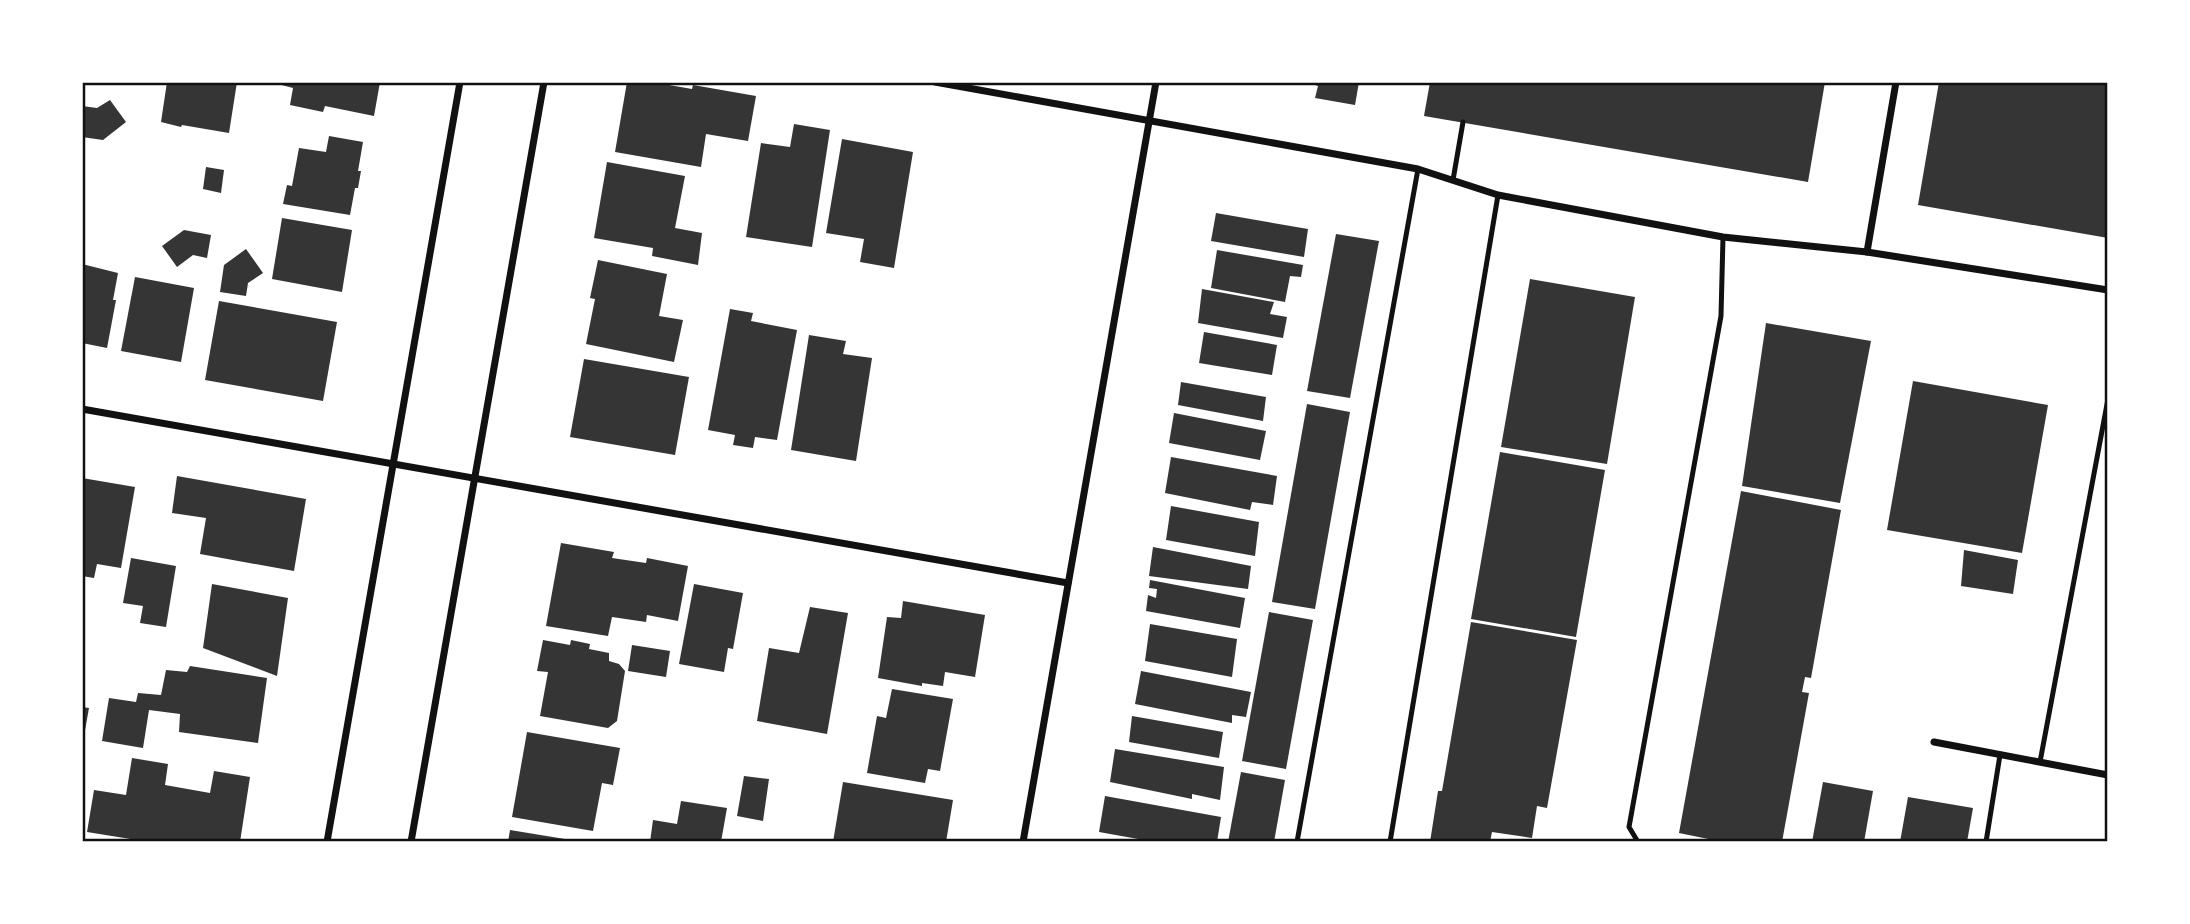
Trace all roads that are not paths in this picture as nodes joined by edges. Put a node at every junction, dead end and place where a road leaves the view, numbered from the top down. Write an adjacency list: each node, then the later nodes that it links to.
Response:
1 (460, 82): 16 (street)
2 (544, 82): 17 (street)
3 (935, 82): 6 (street)
4 (1156, 82): 6 (street)
5 (1896, 82): 12 (street)
6 (1149, 121): 8 (street); 18 (street)
7 (1463, 122): 9 (lane)
8 (1418, 169): 9 (street); 26 (lane)
9 (1453, 180): 10 (street)
10 (1498, 195): 11 (street); 27 (lane)
11 (1723, 237): 12 (street); 28 (lane)
12 (1867, 252): 13 (street)
13 (2108, 290)
14 (2108, 399): 21 (lane)
15 (82, 409): 16 (street)
16 (393, 463): 17 (street); 23 (street)
17 (475, 477): 18 (street); 24 (street)
18 (1068, 583): 25 (street)
19 (1934, 742): 20 (street)
20 (2000, 755): 21 (street); 29 (lane)
21 (2040, 762): 22 (street)
22 (2108, 775)
23 (327, 842)
24 (411, 842)
25 (1023, 842)
26 (1297, 842)
27 (1390, 842)
28 (1638, 842)
29 (1986, 842)

